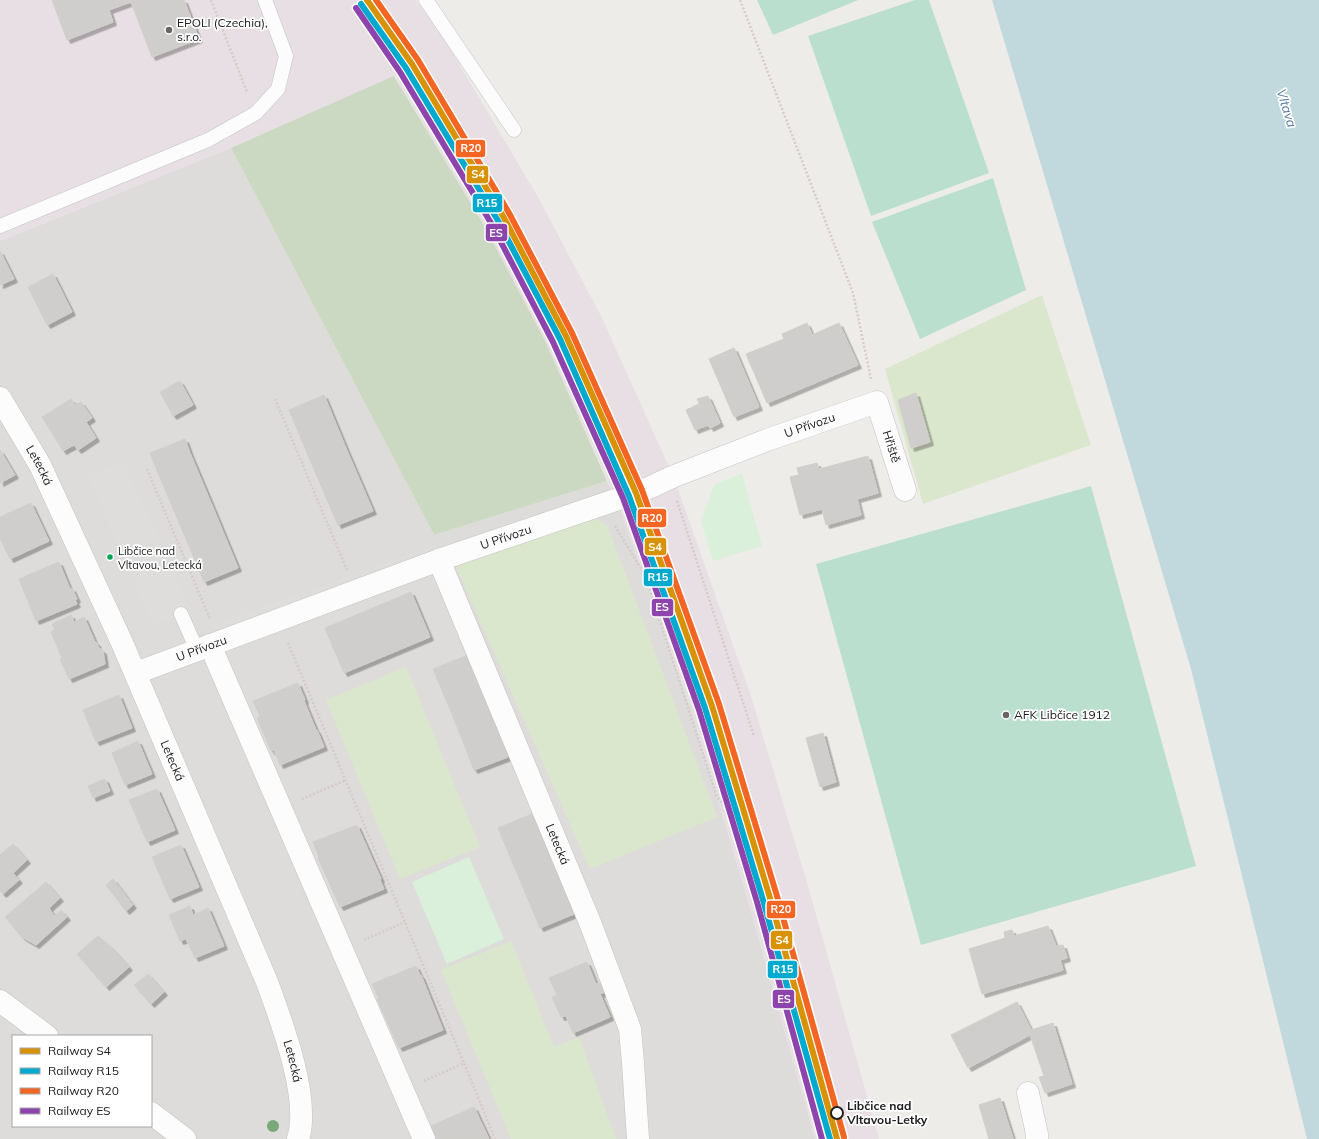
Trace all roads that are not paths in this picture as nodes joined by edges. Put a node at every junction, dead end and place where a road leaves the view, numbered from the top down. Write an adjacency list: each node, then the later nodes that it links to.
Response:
1 (265, 0): 4 (lane)
2 (426, 0): 3 (lane)
3 (514, 130)
4 (0, 226)
5 (0, 398): 11 (street, Letecká)
6 (877, 402): 7 (street, Hřiště); 8 (street, U Přívozu)
7 (905, 490)
8 (439, 560): 10 (street, U Přívozu); 19 (street, Letecká)
9 (181, 614): 10 (lane)
10 (209, 646): 11 (street, U Přívozu); 18 (street)
11 (136, 673): 17 (street, Letecká)
12 (0, 1001): 13 (street)
13 (46, 1035)
14 (1028, 1093): 20 (street)
15 (152, 1114): 16 (street)
16 (185, 1139)
17 (298, 1139)
18 (424, 1139)
19 (638, 1139)
20 (1037, 1139)

